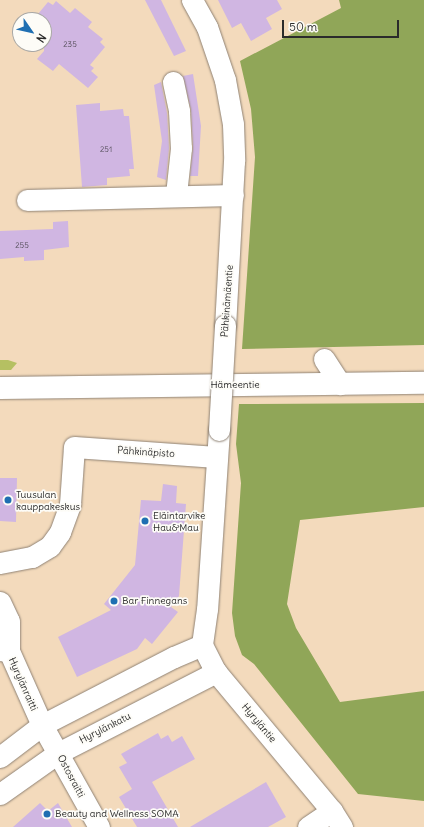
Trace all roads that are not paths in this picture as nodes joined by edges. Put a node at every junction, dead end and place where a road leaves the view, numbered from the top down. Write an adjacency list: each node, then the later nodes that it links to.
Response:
1 (192, 0): 4 (street, Pähkinämäentie)
2 (173, 82): 3 (street)
3 (176, 195): 4 (street); 5 (street)
4 (233, 195): 12 (street, Pähkinämäentie, bridge)
5 (27, 200)
6 (324, 359): 9 (street)
7 (0, 381): 10 (main road, Hämeentie)
8 (424, 383): 9 (main road, Hämeentie)
9 (340, 384): 10 (main road, Hämeentie)
10 (47, 386): 11 (main road, Hämeentie)
11 (0, 388)
12 (217, 457): 13 (street, Pähkinäpisto); 15 (street, Pähkinämäentie)
13 (0, 562)
14 (0, 602): 16 (street)
15 (202, 645): 17 (street, Hyryläntie); 18 (street)
16 (4, 650): 18 (street, Hyrylänraitti)
17 (216, 672): 19 (street, Hyrylänkatu); 22 (street, Hyryläntie)
18 (42, 725): 19 (street, Ostosraitti); 20 (street)
19 (58, 752): 21 (street, Hyrylänkatu); 23 (street, Ostosraitti)
20 (0, 757)
21 (0, 794)
22 (337, 819): 24 (street)
23 (99, 827)
24 (308, 827)

